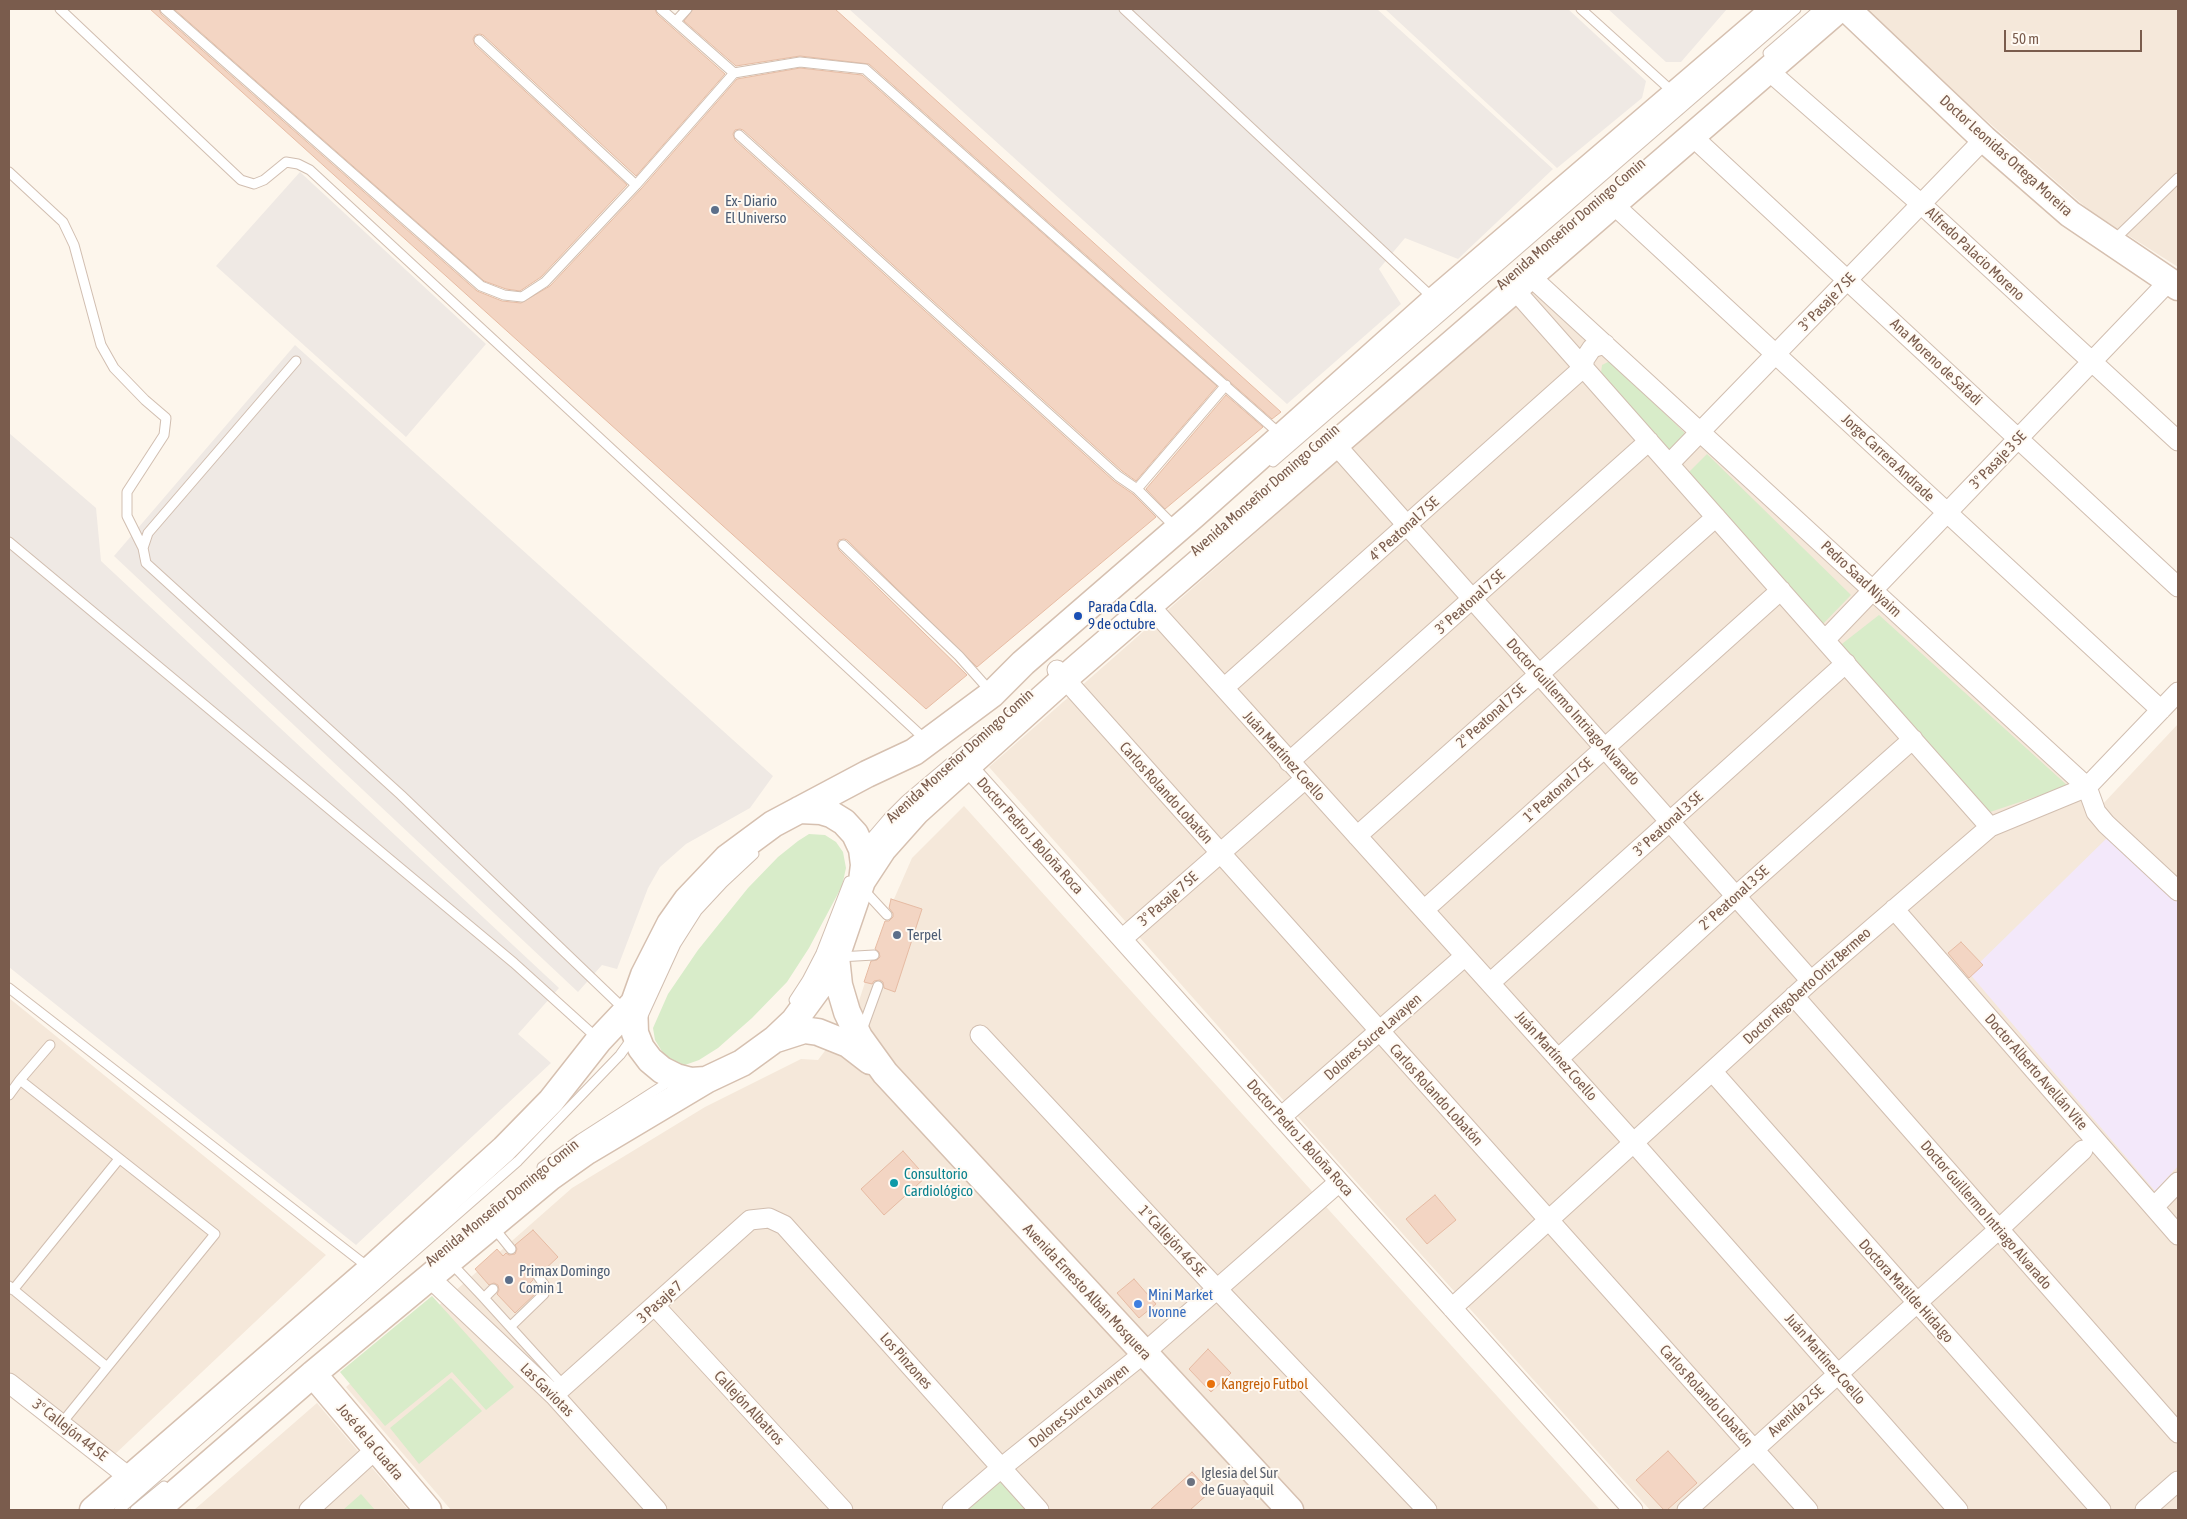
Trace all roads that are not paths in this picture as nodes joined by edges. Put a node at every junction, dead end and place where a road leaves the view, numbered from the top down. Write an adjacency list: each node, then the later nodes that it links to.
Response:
1 (60, 9): 67 (lane)
2 (165, 9): 22 (lane)
3 (662, 9): 12 (lane)
4 (687, 9): 12 (lane)
5 (1124, 9): 29 (lane)
6 (1581, 9): 16 (lane)
7 (1774, 9): 16 (main road, Avenida Monseñor Domingo Comin)
8 (1796, 9): 43 (lane, Avenida Monseñor Domingo Comin)
9 (1819, 9): 14 (lane, Avenida Monseñor Domingo Comin)
10 (1839, 9): 14 (main road, Avenida Monseñor Domingo Comin)
11 (1847, 9): 19 (main road, Doctor Leonidas Ortega Moreira)
12 (676, 21): 15 (lane)
13 (479, 40): 22 (lane)
14 (1764, 66): 18 (main road, Avenida Monseñor Domingo Comin); 23 (street, Alfredo Palacio Moreno)
15 (734, 73): 22 (lane); 35 (lane)
16 (1676, 95): 29 (main road, Avenida Monseñor Domingo Comin)
17 (739, 134): 44 (lane)
18 (1693, 137): 24 (main road, Avenida Monseñor Domingo Comin); 26 (street, Ana Moreno de Safadi)
19 (1984, 139): 23 (street, 3° Pasaje 7 SE); 25 (main road, Doctor Leonidas Ortega Moreira)
20 (9, 172): 51 (lane)
21 (2178, 178): 25 (lane)
22 (636, 185)
23 (1921, 204): 26 (street, 3° Pasaje 7 SE); 33 (street, Alfredo Palacio Moreno)
24 (1614, 205): 27 (main road, Avenida Monseñor Domingo Comin); 31 (street, Jorge Carrera Andrade)
25 (2113, 241): 28 (main road, Doctor Leonidas Ortega Moreira)
26 (1847, 280): 31 (street, 3° Pasaje 7 SE); 38 (street, Ana Moreno de Safadi)
27 (1522, 283): 30 (street, Pedro Saad Niyaim); 34 (street); 41 (main road, Avenida Monseñor Domingo Comin)
28 (2174, 284): 33 (street, 3° Pasaje 3 SE)
29 (1435, 300): 37 (main road, Avenida Monseñor Domingo Comin)
30 (1605, 344): 34 (street, 4° Peatonal 7 SE); 36 (street, Pedro Saad Niyaim)
31 (1776, 354): 36 (street, 3° Pasaje 7 SE); 45 (street, Jorge Carrera Andrade)
32 (296, 361): 51 (lane)
33 (2092, 362): 38 (street, 3° Pasaje 3 SE); 40 (street, Alfredo Palacio Moreno)
34 (1584, 368): 39 (street); 47 (street, 4° Peatonal 7 SE)
35 (1226, 385): 37 (lane); 44 (lane)
36 (1700, 432): 42 (street, 3° Pasaje 7 SE); 54 (street, Pedro Saad Niyaim)
37 (1282, 436): 48 (main road, Avenida Monseñor Domingo Comin)
38 (2018, 439): 45 (street, 3° Pasaje 3 SE); 52 (street, Ana Moreno de Safadi)
39 (1649, 441): 42 (street); 55 (street, 3° Peatonal 7 SE)
40 (2178, 441)
41 (1335, 444): 47 (street, Doctor Guillermo Intriago Alvarado); 56 (main road, Avenida Monseñor Domingo Comin)
42 (1669, 464): 46 (street)
43 (1269, 465)
44 (1137, 490): 48 (lane)
45 (1947, 513): 54 (street, 3° Pasaje 3 SE); 64 (street, Jorge Carrera Andrade)
46 (1716, 517): 53 (street); 60 (street, 2° Peatonal 7 SE)
47 (1408, 526): 55 (street, Doctor Guillermo Intriago Alvarado); 61 (street, 4° Peatonal 7 SE)
48 (1177, 529): 63 (main road, Avenida Monseñor Domingo Comin)
49 (9, 542): 100 (lane)
50 (843, 545): 63 (lane)
51 (143, 548): 95 (lane)
52 (2178, 587)
53 (1781, 590): 57 (street); 68 (street, 1° Peatonal 7 SE)
54 (1873, 590): 57 (street, 3° Pasaje 3 SE); 72 (street, Pedro Saad Niyaim)
55 (1472, 599): 60 (street, Doctor Guillermo Intriago Alvarado); 69 (street, 3° Peatonal 7 SE)
56 (1150, 606): 59 (main road, Avenida Monseñor Domingo Comin); 61 (street, Juán Martínez Coello)
57 (1826, 640): 58 (street)
58 (1846, 664): 66 (street); 74 (street, 3° Peatonal 3 SE)
59 (1059, 673): 70 (main road, Avenida Monseñor Domingo Comin); 78 (street, Carlos Rolando Lobatón)
60 (1538, 673): 68 (street, Doctor Guillermo Intriago Alvarado); 76 (street, 2° Peatonal 7 SE)
61 (1224, 688): 69 (street, Juán Martínez Coello)
62 (2178, 692): 64 (street, Doctor Rigoberto Ortiz Bermeo)
63 (996, 698): 67 (main road, Avenida Monseñor Domingo Comin)
64 (2161, 710): 72 (street, Doctor Rigoberto Ortiz Bermeo)
65 (985, 733): 79 (lane, Avenida Monseñor Domingo Comin)
66 (1913, 739): 75 (street); 81 (street, 2° Peatonal 3 SE)
67 (929, 743): 73 (main road, Avenida Monseñor Domingo Comin)
68 (1604, 748): 74 (street, Doctor Guillermo Intriago Alvarado); 83 (street, 1° Peatonal 7 SE)
69 (1289, 762): 71 (street, Juán Martínez Coello)
70 (967, 766): 79 (main road, Avenida Monseñor Domingo Comin); 85 (street, Doctor Pedro J. Boloña Roca)
71 (1305, 779): 76 (street, Juán Martínez Coello); 78 (street, 3° Pasaje 7 SE)
72 (2087, 787): 75 (street, Doctor Rigoberto Ortiz Bermeo); 80 (street, Pedro Saad Niyaim)
73 (815, 811): 79 (main road); 95 (main road, Avenida Monseñor Domingo Comin)
74 (1670, 822): 81 (street, Doctor Guillermo Intriago Alvarado); 90 (street, 3° Peatonal 3 SE)
75 (1990, 827): 82 (street, Doctor Rigoberto Ortiz Bermeo)
76 (1356, 836): 83 (street, Juán Martínez Coello)
77 (764, 846): 95 (lane, Avenida Monseñor Domingo Comin)
78 (1220, 854): 85 (street, 3° Pasaje 7 SE); 96 (street, Carlos Rolando Lobatón)
79 (858, 871): 84 (lane); 88 (main road, Avenida Monseñor Domingo Comin); 94 (lane, Avenida Monseñor Domingo Comin)
80 (2176, 885)
81 (1736, 896): 89 (street, Doctor Guillermo Intriago Alvarado); 102 (street, 2° Peatonal 3 SE)
82 (1894, 909): 89 (street, Doctor Rigoberto Ortiz Bermeo); 115 (street, Doctor Alberto Avellán Vite)
83 (1424, 910): 87 (street, Juán Martínez Coello)
84 (887, 915)
85 (1122, 939): 108 (street, Doctor Pedro J. Boloña Roca)
86 (874, 955): 88 (lane)
87 (1465, 956): 90 (street, Juán Martínez Coello); 96 (street, Dolores Sucre Lavayen)
88 (836, 957): 98 (main road, Avenida Ernesto Albán Mosquera); 99 (main road, Avenida Monseñor Domingo Comin)
89 (1811, 981): 93 (street, Doctor Rigoberto Ortiz Bermeo)
90 (1490, 983): 102 (street, Juán Martínez Coello)
91 (878, 986): 98 (lane)
92 (9, 988): 123 (lane)
93 (1794, 996): 103 (street, Doctor Rigoberto Ortiz Bermeo); 119 (street, Doctor Guillermo Intriago Alvarado)
94 (789, 1007)
95 (632, 1015): 100 (main road, Avenida Monseñor Domingo Comin); 105 (main road); 149 (lane, Avenida Monseñor Domingo Comin)
96 (1379, 1032): 108 (street, Dolores Sucre Lavayen); 117 (street, Carlos Rolando Lobatón)
97 (980, 1035): 128 (street, 1º Callejón 46 SE)
98 (859, 1037): 104 (main road, Avenida Ernesto Albán Mosquera)
99 (776, 1039): 104 (main road, Avenida Ernesto Albán Mosquera); 105 (main road, Avenida Monseñor Domingo Comin)
100 (599, 1040): 123 (main road, Avenida Monseñor Domingo Comin)
101 (50, 1045): 106 (lane)
102 (1558, 1059): 109 (street, Juán Martínez Coello)
103 (1712, 1072): 109 (street, Doctor Rigoberto Ortiz Bermeo); 130 (street, Doctora Matilde Hidalgo)
104 (885, 1074): 134 (main road, Avenida Ernesto Albán Mosquera)
105 (691, 1077): 112 (lane, Avenida Monseñor Domingo Comin); 118 (main road, Avenida Monseñor Domingo Comin)
106 (20, 1080): 107 (lane); 111 (lane)
107 (9, 1095)
108 (1281, 1117): 113 (street, Doctor Pedro J. Boloña Roca)
109 (1633, 1142): 117 (street, Doctor Rigoberto Ortiz Bermeo); 137 (street, Juán Martínez Coello)
110 (2082, 1150): 119 (street, Avenida 2 SE)
111 (120, 1159): 126 (lane); 135 (lane)
112 (533, 1175)
113 (1339, 1182): 128 (street, Dolores Sucre Lavayen); 132 (street, Doctor Pedro J. Boloña Roca)
114 (2178, 1182): 115 (street)
115 (2154, 1207): 120 (street, Doctor Alberto Avellán Vite)
116 (769, 1218): 131 (street, 3 Pasaje 7); 144 (street, Los Pinzones)
117 (1548, 1220): 132 (street, Doctor Rigoberto Ortiz Bermeo); 143 (street, Carlos Rolando Lobatón)
118 (492, 1225): 121 (lane); 122 (main road, Avenida Monseñor Domingo Comin)
119 (1999, 1229): 130 (street, Avenida 2 SE); 141 (street, Doctor Guillermo Intriago Alvarado)
120 (2178, 1235)
121 (511, 1249)
122 (449, 1261): 125 (main road, Avenida Monseñor Domingo Comin); 129 (lane)
123 (370, 1270): 145 (main road, Avenida Monseñor Domingo Comin)
124 (538, 1276): 133 (lane)
125 (429, 1278): 136 (main road, Avenida Monseñor Domingo Comin); 139 (street, Las Gaviotas)
126 (11, 1288): 135 (lane)
127 (492, 1289): 129 (lane)
128 (1217, 1290): 134 (street, Dolores Sucre Lavayen); 159 (street, 1º Callejón 46 SE)
129 (484, 1298): 133 (lane)
130 (1917, 1303): 137 (street, Avenida 2 SE); 164 (street, Doctora Matilde Hidalgo)
131 (655, 1306): 139 (street, 3 Pasaje 7); 155 (street, Callejón Albatros)
132 (1452, 1308): 160 (street, Doctor Pedro J. Boloña Roca)
133 (511, 1326): 139 (lane)
134 (1144, 1354): 144 (street, Dolores Sucre Lavayen); 158 (main road, Avenida Ernesto Albán Mosquera)
135 (108, 1367): 140 (lane)
136 (313, 1374): 142 (main road, José de la Cuadra); 151 (main road, Avenida Monseñor Domingo Comin)
137 (1838, 1374): 143 (street, Avenida 2 SE); 163 (street, Juán Martínez Coello)
138 (9, 1383): 140 (street, 3º Callejón 44 SE)
139 (559, 1390): 154 (street, Las Gaviotas)
140 (62, 1424): 145 (street, 3º Callejón 44 SE)
141 (2178, 1433)
142 (376, 1449): 152 (street); 153 (main road, José de la Cuadra)
143 (1754, 1450): 161 (street, Avenida 2 SE); 162 (street, Carlos Rolando Lobatón)
144 (1001, 1468): 156 (street, Dolores Sucre Lavayen); 157 (street, Los Pinzones)
145 (130, 1478): 148 (main road, Avenida Monseñor Domingo Comin)
146 (173, 1479): 150 (lane)
147 (2178, 1480): 165 (street)
148 (93, 1510)
149 (119, 1510)
150 (135, 1510)
151 (156, 1510)
152 (309, 1510)
153 (428, 1510)
154 (657, 1510)
155 (843, 1510)
156 (952, 1510)
157 (1039, 1510)
158 (1290, 1510)
159 (1427, 1510)
160 (1633, 1510)
161 (1687, 1510)
162 (1808, 1510)
163 (1958, 1510)
164 (2101, 1510)
165 (2145, 1510)

